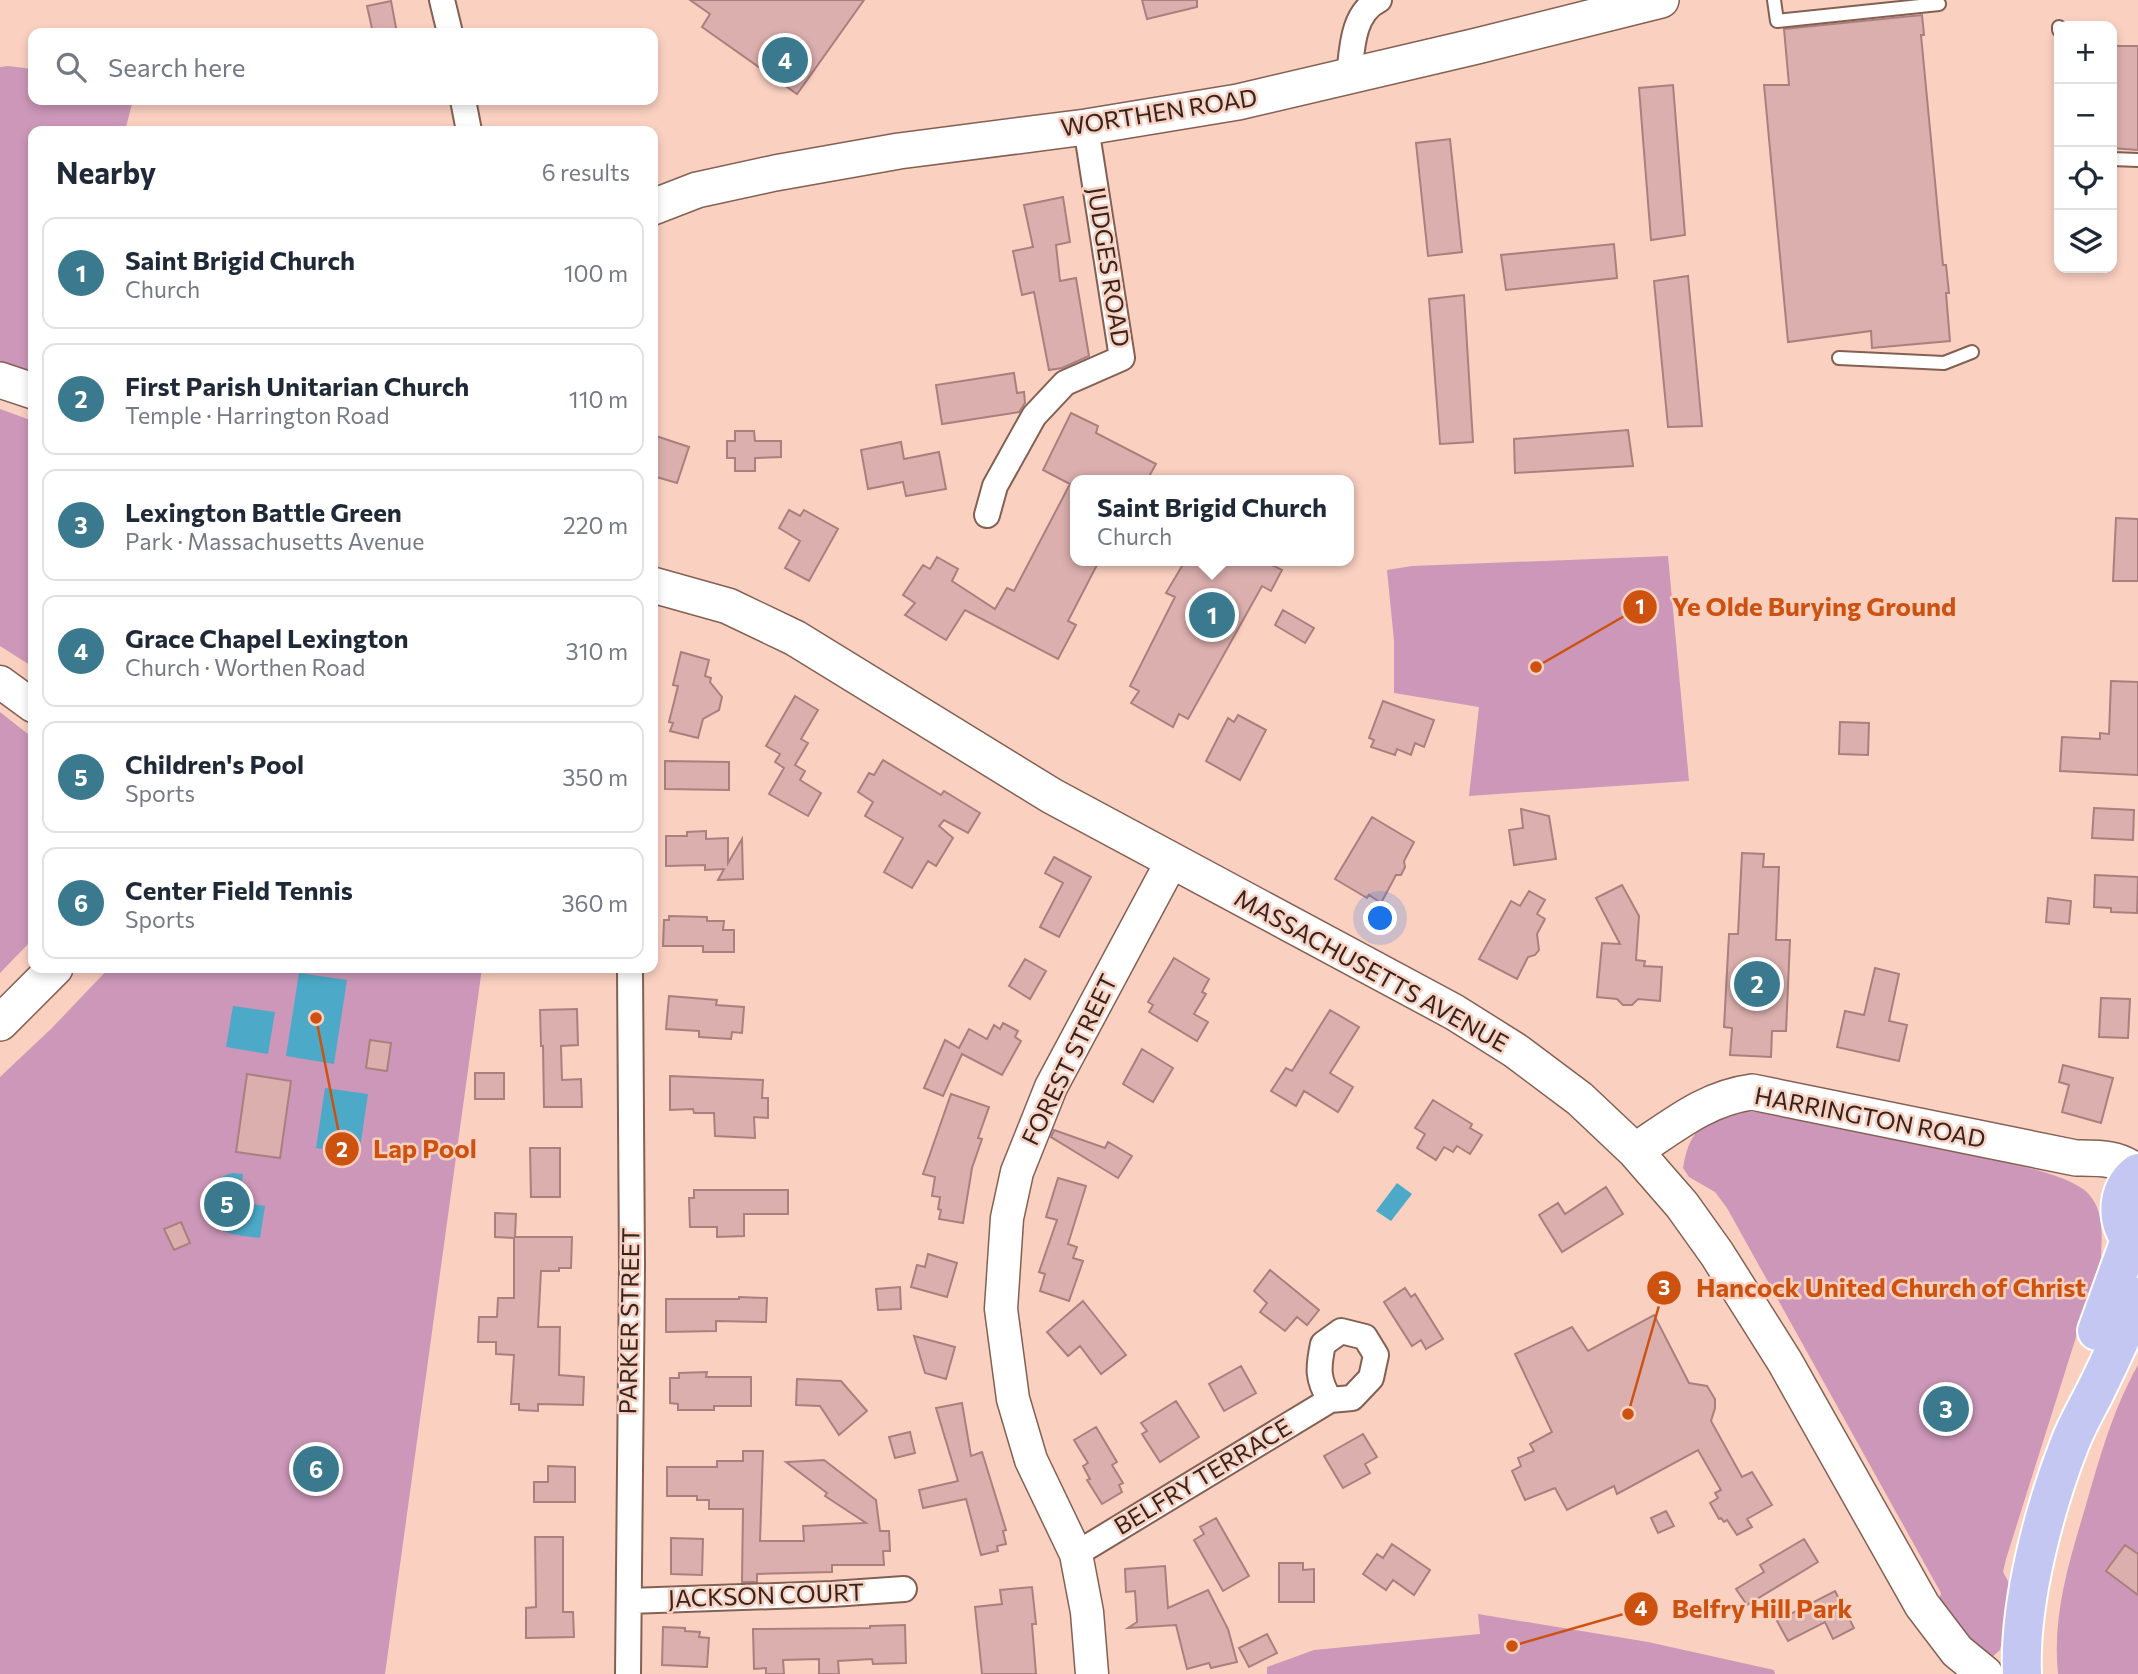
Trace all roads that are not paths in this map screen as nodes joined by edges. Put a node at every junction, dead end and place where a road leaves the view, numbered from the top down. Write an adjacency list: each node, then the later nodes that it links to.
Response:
1 (442, 0): 7 (street)
2 (1378, 0): 8 (street)
3 (1661, 0): 6 (main road, WORTHEN ROAD)
4 (1774, 0): 5 (lane)
5 (1939, 4)
6 (1579, 9): 8 (main road, WORTHEN ROAD)
7 (449, 28)
8 (1349, 76): 11 (main road, WORTHEN ROAD)
9 (464, 105): 10 (street)
10 (468, 126)
11 (1086, 127): 14 (main road, WORTHEN ROAD); 19 (street, JUDGES ROAD)
12 (2117, 159): 13 (lane)
13 (2138, 160)
14 (658, 205)
15 (1972, 352): 16 (lane)
16 (1839, 358)
17 (0, 380): 18 (main road)
18 (28, 389)
19 (987, 515)
20 (658, 585): 23 (main road, MASSACHUSETTS AVENUE)
21 (0, 682): 22 (street)
22 (28, 702)
23 (1172, 861): 27 (main road, MASSACHUSETTS AVENUE); 33 (street, FOREST STREET)
24 (50, 973): 26 (main road)
25 (630, 973): 35 (street, PARKER STREET)
26 (0, 1023)
27 (1635, 1151): 28 (main road, HARRINGTON ROAD); 36 (main road, MASSACHUSETTS AVENUE)
28 (2132, 1182): 29 (main road)
29 (2134, 1243): 32 (main road)
30 (2138, 1297): 32 (main road)
31 (1330, 1400): 33 (street, BELFRY TERRACE)
32 (2070, 1441): 41 (main road)
33 (1076, 1554): 38 (street, FOREST STREET)
34 (904, 1589): 35 (street, JACKSON COURT)
35 (629, 1601): 37 (street, PARKER STREET)
36 (1922, 1605): 39 (main road); 40 (main road)
37 (628, 1674)
38 (1092, 1674)
39 (1952, 1674)
40 (1984, 1674)
41 (2022, 1674)

